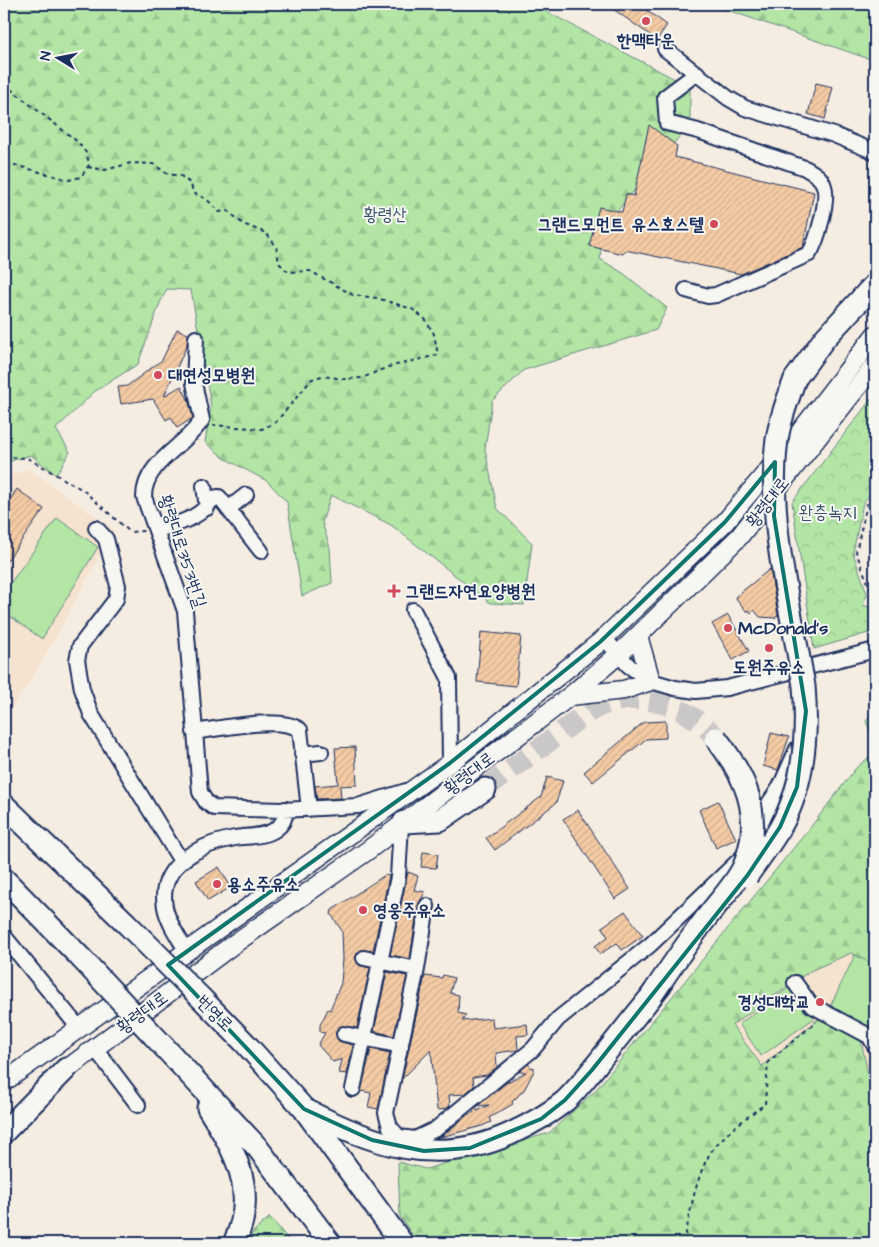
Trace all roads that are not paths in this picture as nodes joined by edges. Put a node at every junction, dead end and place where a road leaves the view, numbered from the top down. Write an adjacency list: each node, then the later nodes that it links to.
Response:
1 (666, 49): 2 (street)
2 (697, 73): 3 (street); 5 (street)
3 (875, 152)
4 (875, 284): 44 (highway, bridge)
5 (686, 290)
6 (875, 335): 18 (main road, 황령대로)
7 (196, 338): 14 (street, 황령대로353번길)
8 (875, 365): 17 (main road, 황령대로)
9 (204, 486): 11 (street)
10 (246, 495): 12 (street)
11 (207, 508): 12 (street); 14 (street)
12 (228, 509): 15 (street)
13 (96, 528): 35 (street)
14 (156, 528): 24 (street, 황령대로353번길)
15 (261, 551)
16 (413, 610): 28 (street)
17 (638, 636): 20 (main road, 황령대로); 22 (main road)
18 (604, 638): 20 (street); 28 (main road, 황령대로)
19 (875, 650): 21 (street)
20 (618, 655): 22 (street); 23 (main road, 황령대로)
21 (792, 671): 22 (street); 48 (street)
22 (651, 681): 23 (main road)
23 (570, 696): 34 (main road, 황령대로)
24 (194, 732): 27 (street); 32 (street, 황령대로353번길)
25 (716, 738): 44 (highway, bridge)
26 (321, 752): 27 (street)
27 (302, 754): 33 (street)
28 (450, 763): 29 (main road, 황령대로)
29 (416, 788): 33 (street, 황령대로353번길); 39 (main road, 황령대로)
30 (485, 789): 34 (highway)
31 (4, 804): 58 (highway, 번영로, bridge)
32 (285, 809): 33 (street, 황령대로353번길); 35 (street)
33 (309, 809)
34 (402, 824): 41 (street); 50 (main road, 황령대로)
35 (181, 861): 39 (street)
36 (4, 879): 51 (highway, bridge)
37 (426, 906): 42 (street)
38 (4, 936): 45 (street)
39 (186, 952): 45 (main road, 황령대로)
40 (364, 958): 41 (street)
41 (380, 961): 42 (street); 47 (street)
42 (417, 969): 48 (street)
43 (795, 983): 49 (street)
44 (650, 998): 58 (highway)
45 (80, 1028): 52 (main road, 황령대로)
46 (344, 1034): 47 (street)
47 (364, 1038): 48 (street); 56 (street)
48 (400, 1046)
49 (875, 1046)
50 (94, 1047): 53 (main road, 황령대로); 57 (street)
51 (177, 1059): 61 (highway); 62 (highway)
52 (26, 1066): 54 (main road); 55 (main road, 황령대로)
53 (66, 1069): 59 (main road, 황령대로); 60 (highway)
54 (4, 1075)
55 (4, 1082)
56 (354, 1089)
57 (138, 1105)
58 (304, 1109): 63 (highway, 번영로)
59 (4, 1118)
60 (4, 1132)
61 (234, 1243)
62 (330, 1243)
63 (402, 1243)

